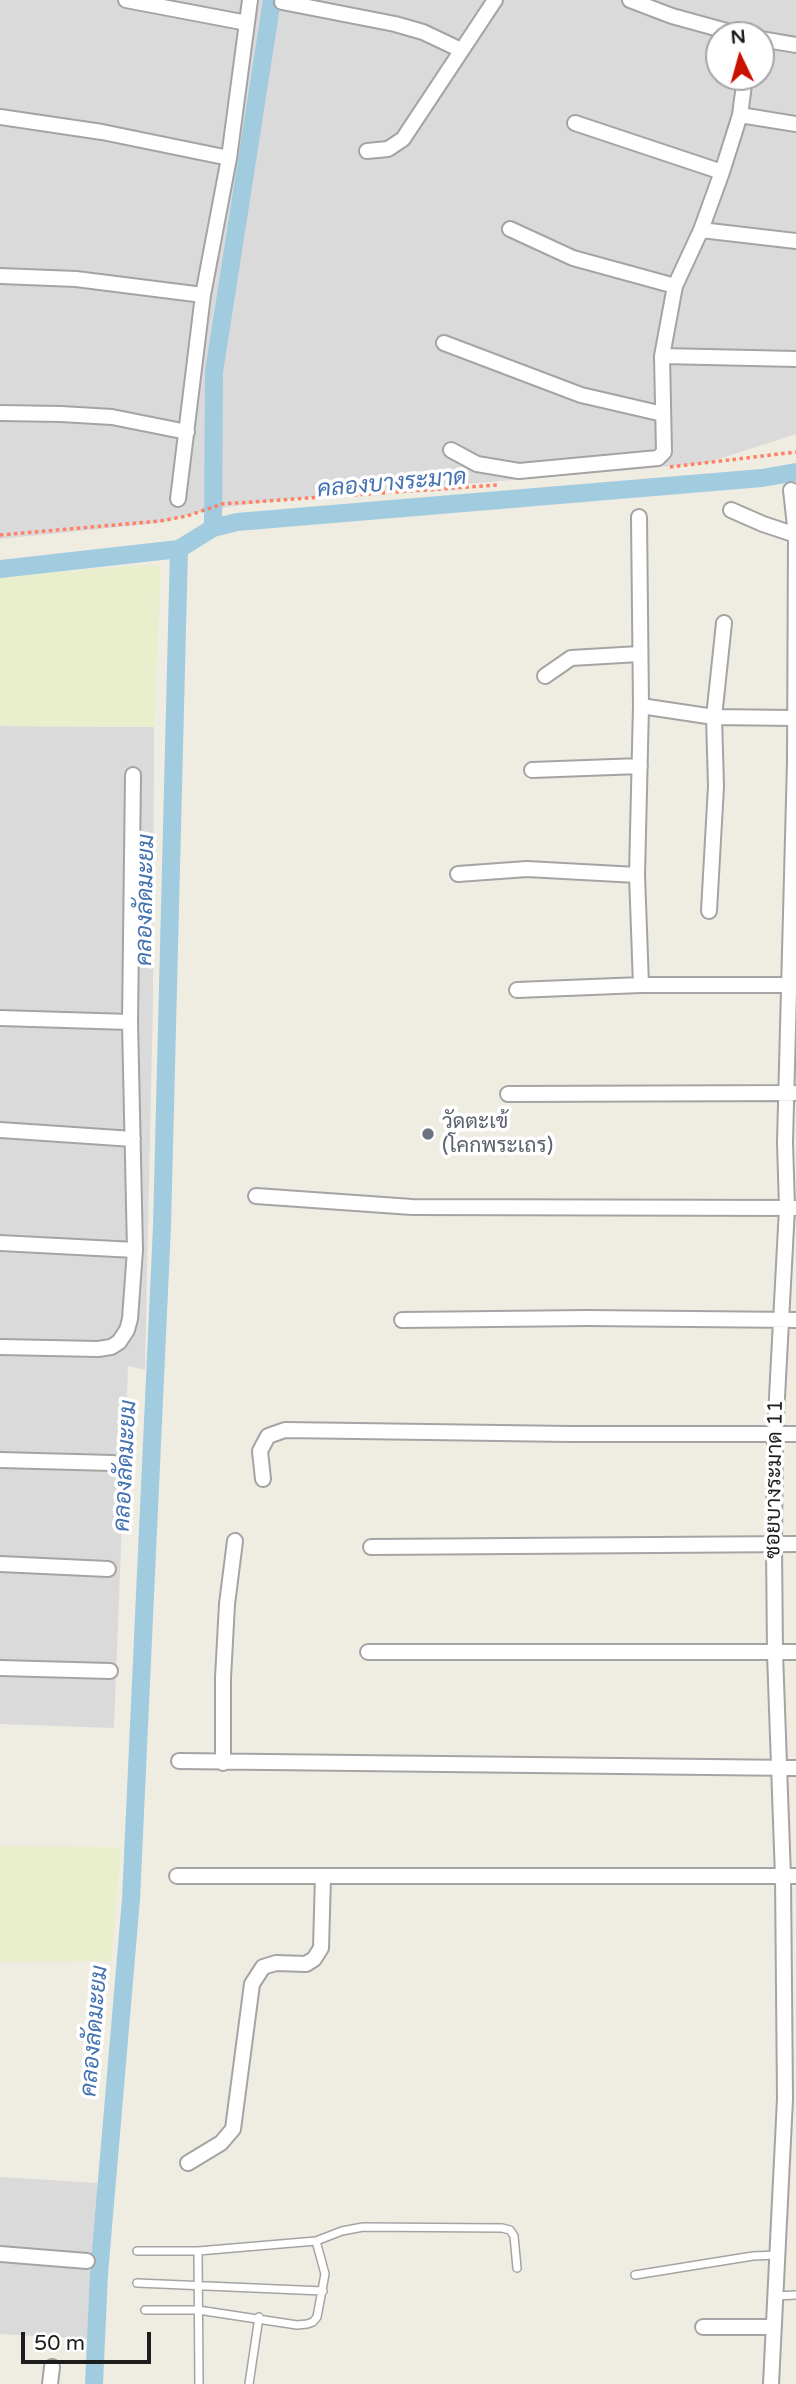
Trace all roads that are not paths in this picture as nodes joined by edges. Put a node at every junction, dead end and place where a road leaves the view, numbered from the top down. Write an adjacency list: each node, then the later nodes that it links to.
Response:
1 (126, 0): 6 (street)
2 (250, 0): 6 (street)
3 (495, 0): 10 (street)
4 (630, 0): 7 (street)
5 (282, 2): 10 (street)
6 (247, 23): 17 (street)
7 (705, 25)
8 (775, 41): 9 (street)
9 (796, 45)
10 (461, 50): 16 (street)
11 (743, 91): 12 (street)
12 (740, 116): 15 (street); 18 (street)
13 (0, 117): 17 (street)
14 (575, 123): 18 (street)
15 (796, 124)
16 (367, 151)
17 (229, 158): 24 (street)
18 (722, 172): 20 (street)
19 (510, 229): 23 (street)
20 (701, 230): 21 (street); 23 (street)
21 (796, 240)
22 (0, 276): 24 (street)
23 (676, 286): 26 (street)
24 (203, 295): 30 (street)
25 (444, 343): 29 (street)
26 (663, 356): 27 (street); 29 (street)
27 (796, 359)
28 (0, 413): 30 (street)
29 (663, 414): 31 (street)
30 (187, 432): 33 (street)
31 (451, 450)
32 (791, 490): 36 (street, ซอยบางระมาด 11)
33 (178, 499)
34 (731, 510): 36 (street)
35 (639, 517): 39 (street)
36 (796, 535): 38 (street, ซอยบางระมาด 11)
37 (724, 623): 42 (street)
38 (795, 649): 43 (street, ซอยบางระมาด 11)
39 (639, 654): 40 (street); 41 (street)
40 (545, 676)
41 (641, 706): 42 (street); 45 (street)
42 (714, 717): 43 (street); 51 (street)
43 (794, 718): 44 (street, ซอยบางระมาด 11)
44 (795, 762): 50 (street, ซอยบางระมาด 11)
45 (640, 765): 46 (street); 49 (street)
46 (532, 770)
47 (133, 775): 56 (street)
48 (458, 874): 49 (street)
49 (637, 875): 52 (street)
50 (794, 875): 53 (street, ซอยบางระมาด 11)
51 (709, 911)
52 (641, 985): 53 (street); 54 (street)
53 (792, 985): 57 (street, ซอยบางระมาด 11)
54 (516, 989)
55 (0, 1018): 56 (street)
56 (130, 1022): 60 (street)
57 (791, 1093): 58 (street); 62 (street, ซอยบางระมาด 11)
58 (509, 1094)
59 (0, 1130): 60 (street)
60 (133, 1139): 64 (street)
61 (256, 1196): 62 (street)
62 (791, 1208): 67 (street, ซอยบางระมาด 11)
63 (0, 1243): 64 (street)
64 (135, 1250): 68 (street)
65 (402, 1320): 67 (street)
66 (796, 1320): 67 (street)
67 (780, 1321): 70 (street, ซอยบางระมาด 11)
68 (0, 1347)
69 (796, 1434): 70 (street)
70 (775, 1435): 73 (street); 76 (street, ซอยบางระมาด 11)
71 (0, 1460): 72 (street)
72 (113, 1463)
73 (263, 1479)
74 (235, 1541): 86 (street)
75 (796, 1545): 76 (street)
76 (774, 1546): 77 (street); 82 (street, ซอยบางระมาด 11)
77 (371, 1547)
78 (0, 1564): 79 (street)
79 (108, 1569)
80 (368, 1652): 82 (street)
81 (796, 1652): 82 (street)
82 (775, 1653): 88 (street, ซอยบางระมาด 11)
83 (0, 1668): 84 (street)
84 (110, 1671)
85 (179, 1761): 86 (street)
86 (223, 1763): 88 (street)
87 (796, 1768): 88 (street)
88 (779, 1769): 91 (street, ซอยบางระมาด 11)
89 (177, 1876): 90 (street)
90 (323, 1876): 91 (street); 94 (street)
91 (789, 1876): 92 (street, ซอยบางระมาด 11)
92 (790, 1987): 93 (street, ซอยบางระมาด 11)
93 (790, 2099): 99 (street, ซอยบางระมาด 11)
94 (188, 2163)
95 (316, 2241): 97 (lane); 101 (lane); 105 (lane)
96 (137, 2250): 97 (lane)
97 (198, 2251): 104 (lane)
98 (0, 2254): 100 (street)
99 (776, 2255): 102 (lane); 107 (street, ซอยบางระมาด 11)
100 (87, 2261)
101 (517, 2268)
102 (635, 2275)
103 (137, 2283): 104 (lane)
104 (198, 2287): 105 (lane); 109 (lane)
105 (323, 2291): 110 (lane)
106 (796, 2295): 107 (lane)
107 (775, 2296): 112 (street, ซอยบางระมาด 11)
108 (145, 2310): 109 (lane)
109 (198, 2310): 110 (lane); 115 (lane)
110 (259, 2317): 116 (lane)
111 (703, 2327): 112 (street)
112 (774, 2327): 117 (street, ซอยบางระมาด 11)
113 (52, 2367): 114 (street)
114 (50, 2384)
115 (199, 2384)
116 (249, 2384)
117 (771, 2384)

